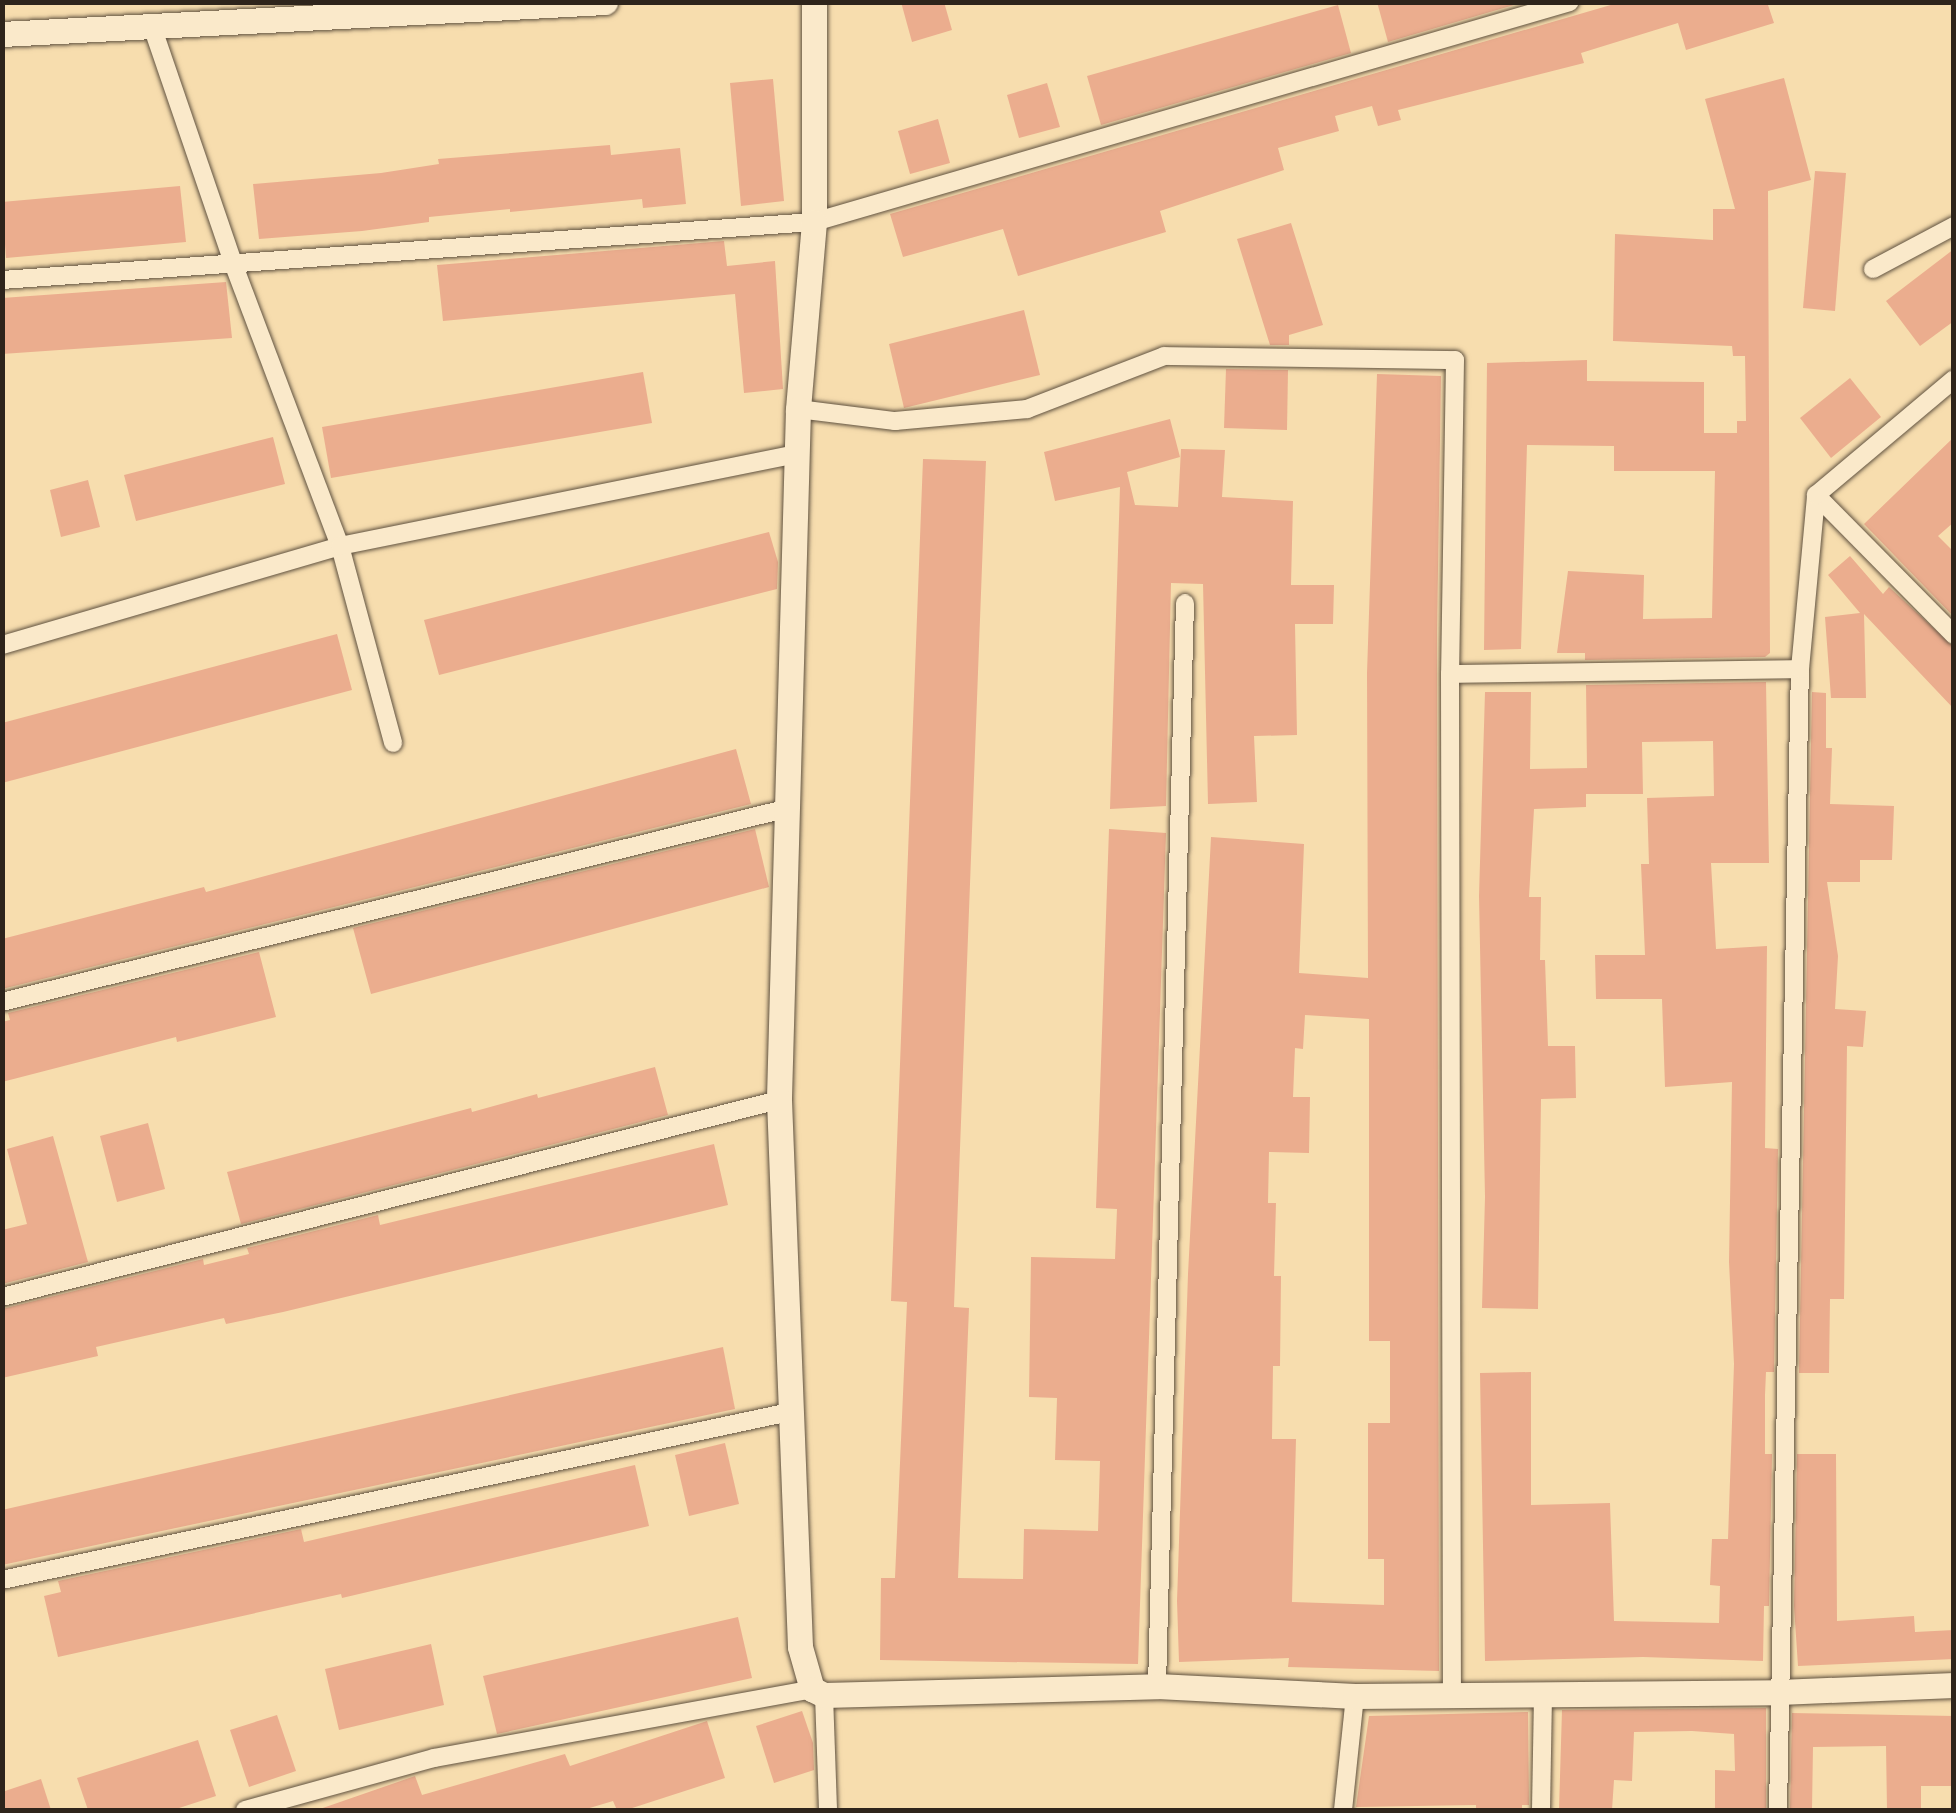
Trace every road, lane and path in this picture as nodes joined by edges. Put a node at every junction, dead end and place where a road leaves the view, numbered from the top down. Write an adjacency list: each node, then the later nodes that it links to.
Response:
1 (605, 2): 4 (street)
2 (814, 2): 7 (street)
3 (1570, 2): 7 (street)
4 (198, 14): 5 (street)
5 (153, 29): 6 (street); 9 (street)
6 (2, 34)
7 (814, 222): 9 (street); 13 (street)
8 (1954, 226): 10 (street)
9 (233, 263): 11 (street); 16 (street)
10 (1874, 269)
11 (2, 280)
12 (1954, 379): 15 (street)
13 (798, 409): 14 (street); 21 (street)
14 (796, 454): 16 (street); 23 (street)
15 (1816, 495): 18 (street); 20 (street)
16 (340, 546): 19 (street); 22 (street)
17 (1185, 603): 30 (street)
18 (1954, 636)
19 (2, 645)
20 (1800, 670): 21 (street); 32 (street)
21 (1450, 674): 33 (street)
22 (394, 743)
23 (789, 808): 24 (street); 25 (street)
24 (2, 1002)
25 (779, 1100): 26 (street); 27 (street)
26 (2, 1297)
27 (790, 1412): 28 (street); 31 (street)
28 (2, 1580)
29 (1954, 1685): 32 (street)
30 (1158, 1686): 31 (street); 35 (street)
31 (818, 1692): 36 (street); 38 (street)
32 (1779, 1692): 34 (street); 41 (street)
33 (1452, 1694): 34 (street); 35 (street)
34 (1542, 1695): 40 (street)
35 (1356, 1696): 39 (street)
36 (285, 1805): 37 (street)
37 (244, 1810)
38 (828, 1810)
39 (1343, 1810)
40 (1541, 1810)
41 (1778, 1810)

